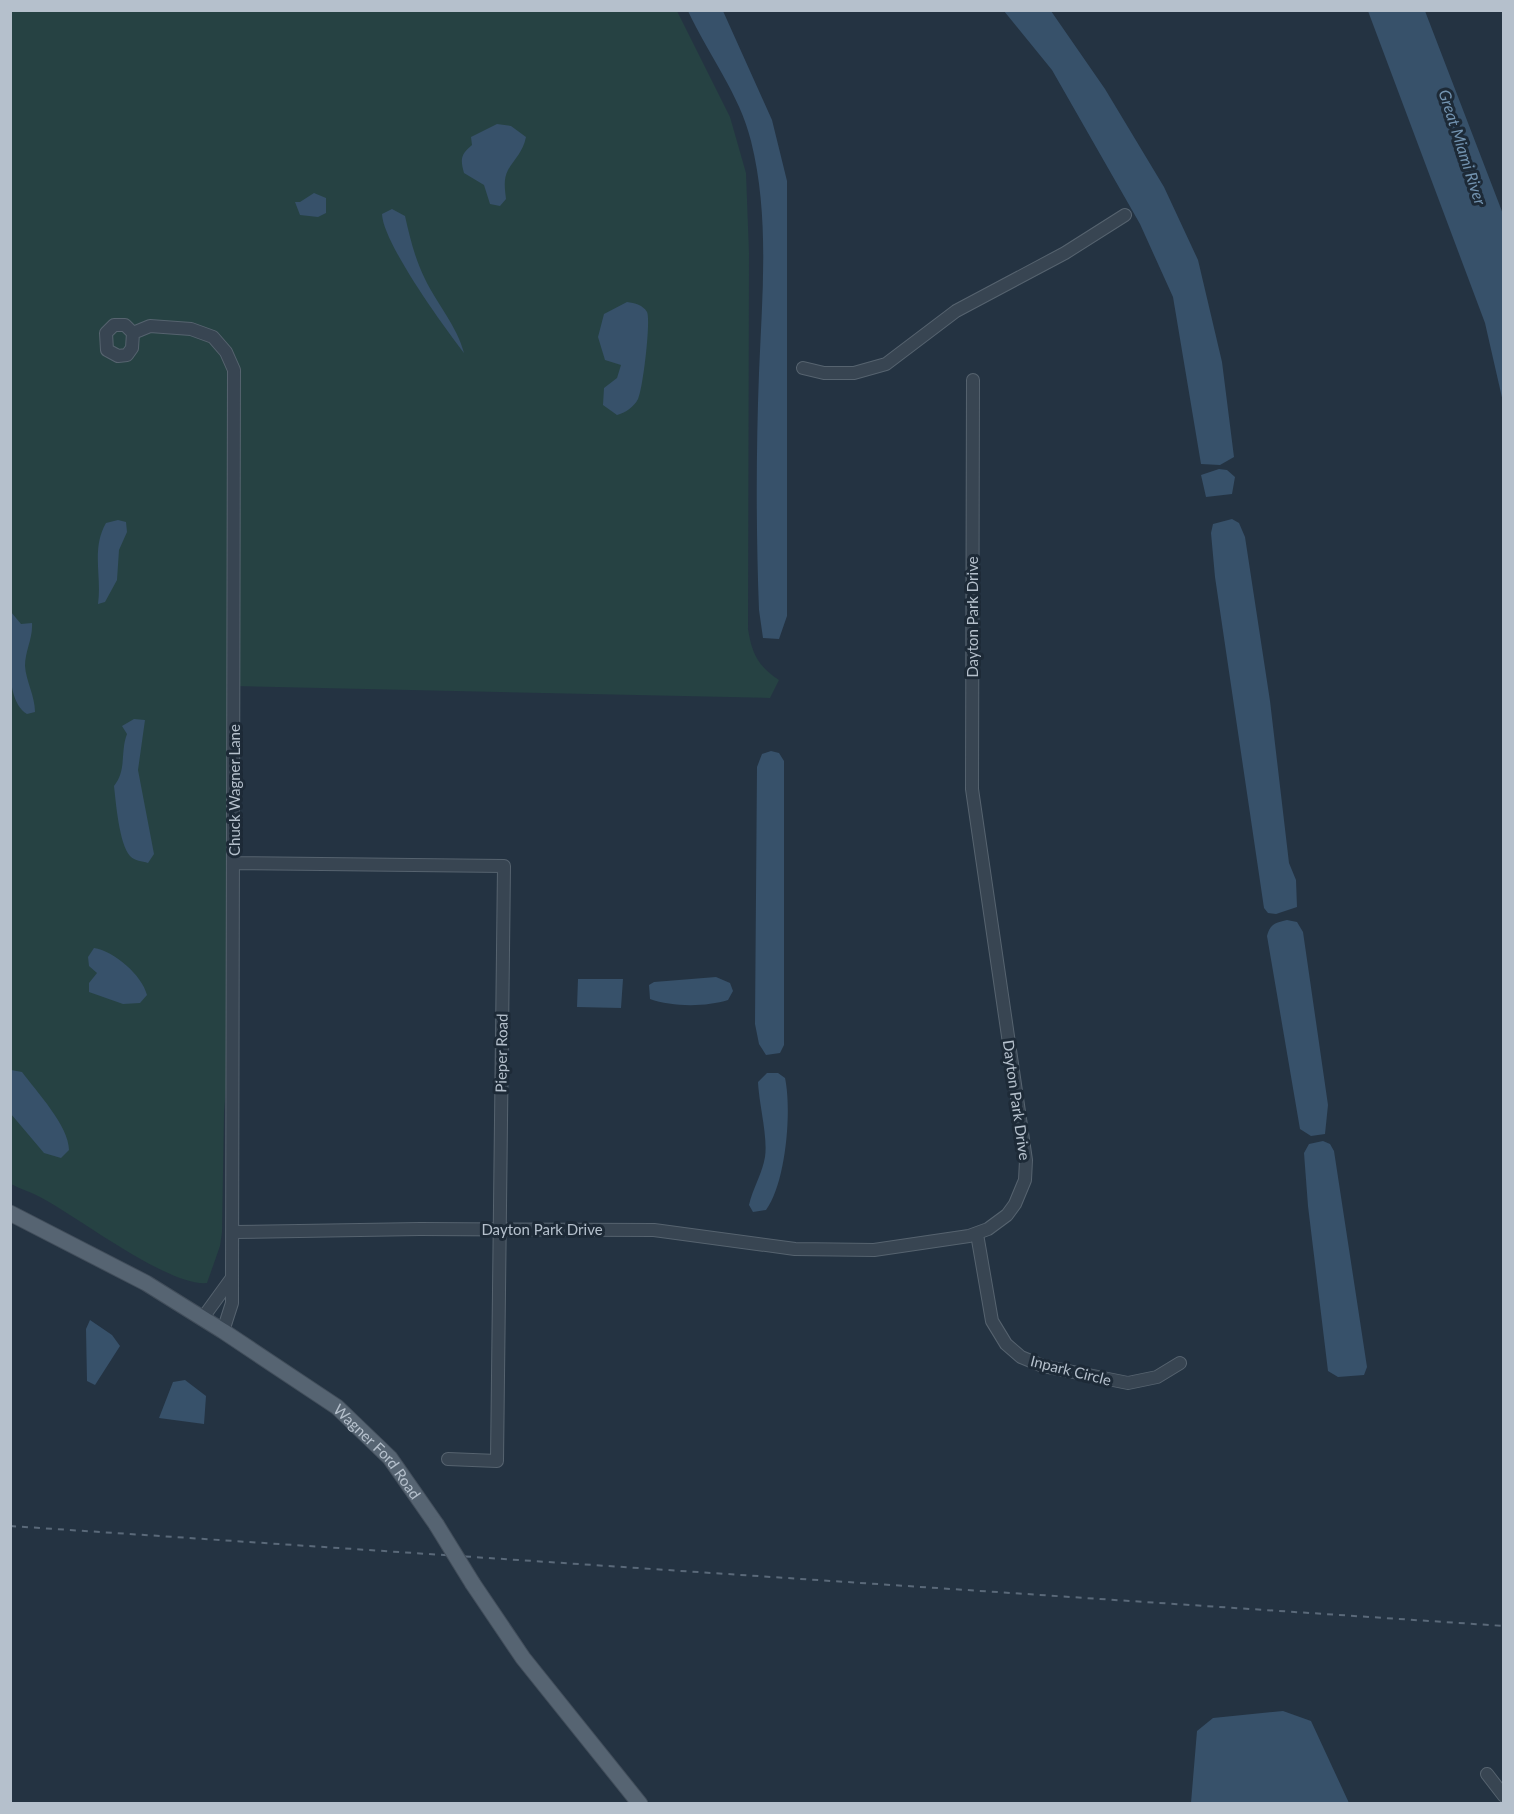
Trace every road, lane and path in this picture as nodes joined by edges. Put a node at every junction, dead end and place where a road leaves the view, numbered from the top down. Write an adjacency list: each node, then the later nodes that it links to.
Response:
1 (1125, 215): 3 (street)
2 (133, 333): 5 (street, Chuck Wagner Lane)
3 (803, 368)
4 (973, 380): 9 (street, Dayton Park Drive)
5 (234, 863): 7 (street, Pieper Road); 8 (street, Chuck Wagner Lane)
6 (10, 1213): 11 (main road, Wagner Ford Road)
7 (500, 1228): 8 (street, Dayton Park Drive); 9 (street, Dayton Park Drive); 14 (street, Pieper Road)
8 (233, 1232): 10 (street, Chuck Wagner Lane)
9 (976, 1234): 13 (street, Inpark Circle)
10 (231, 1279): 11 (street); 12 (street, Chuck Wagner Lane)
11 (202, 1319): 12 (main road, Wagner Ford Road)
12 (223, 1331): 17 (main road, Wagner Ford Road, bridge)
13 (1180, 1363)
14 (448, 1460)
15 (1487, 1774): 16 (street)
16 (1503, 1797)
17 (640, 1803)

